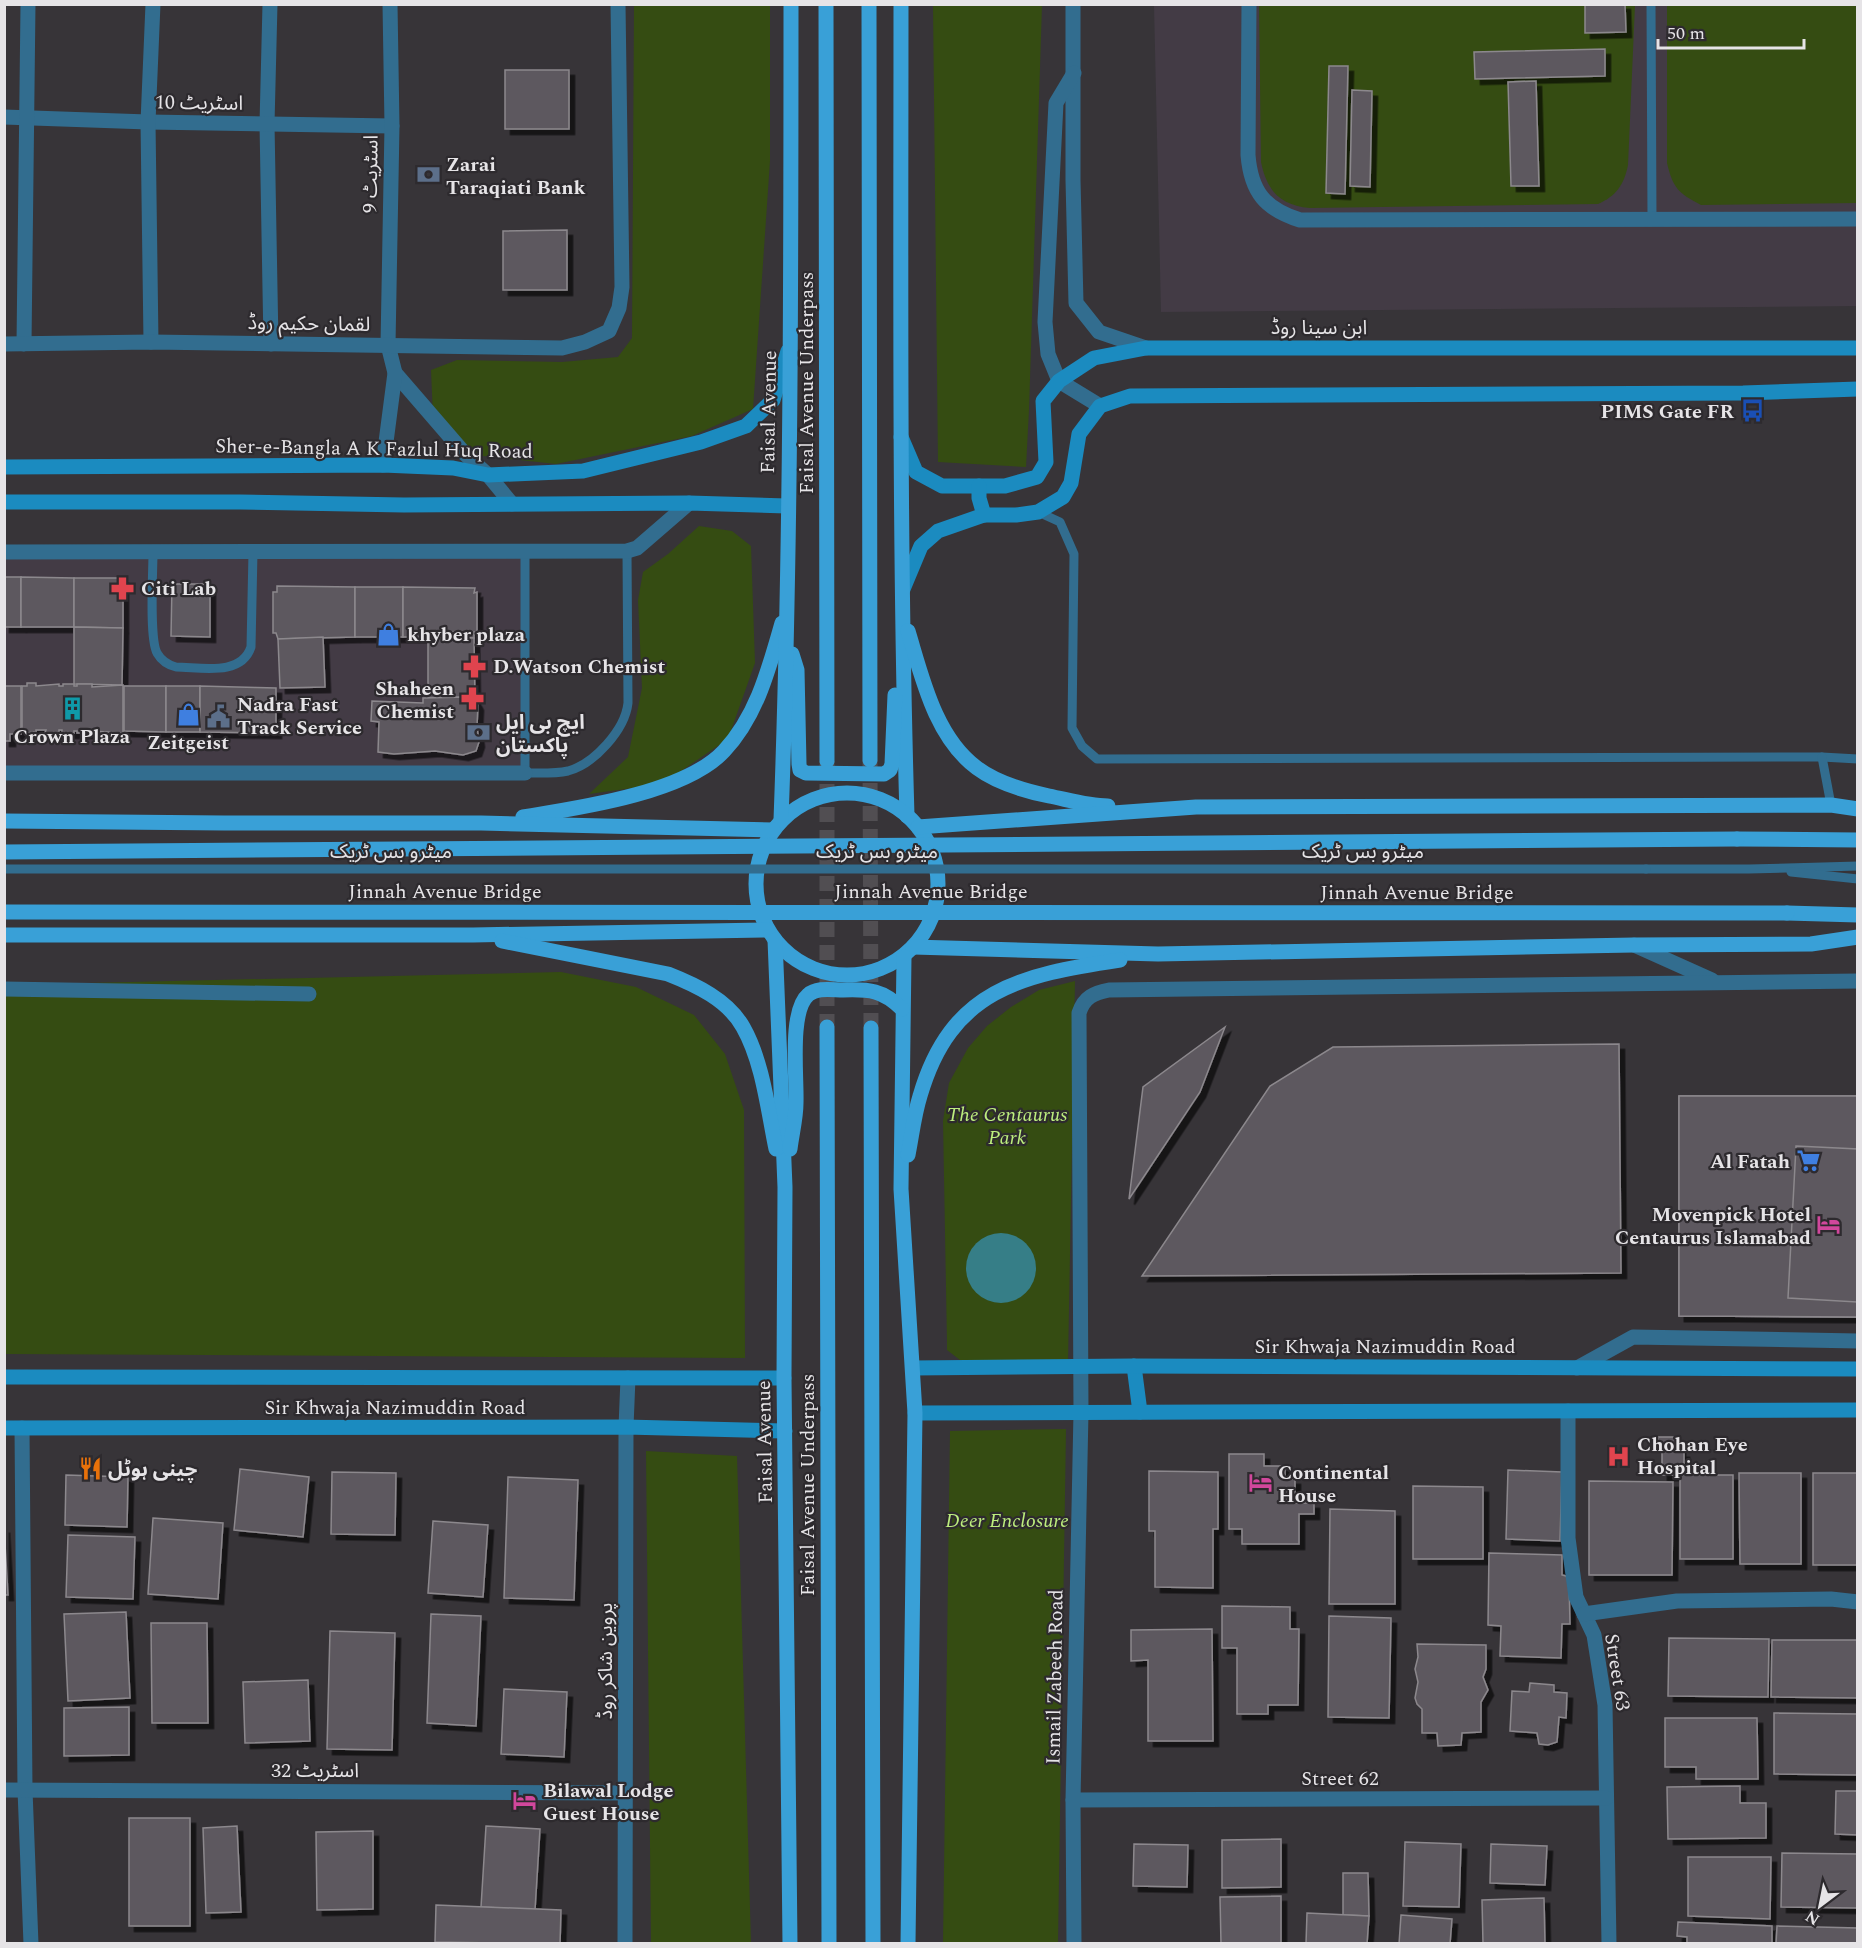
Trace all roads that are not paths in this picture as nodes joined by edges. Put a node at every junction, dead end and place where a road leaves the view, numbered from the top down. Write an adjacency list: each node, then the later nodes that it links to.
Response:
1 (28, 4): 15 (street)
2 (153, 4): 16 (street)
3 (270, 4): 17 (street)
4 (390, 4): 18 (street, اسٹریٹ 9)
5 (618, 4): 26 (street, لقمان حکیم روڈ)
6 (791, 4): 22 (main road, Faisal Avenue)
7 (826, 4): 57 (main road, Faisal Avenue Underpass)
8 (869, 4): 56 (main road)
9 (901, 4): 33 (main road)
10 (1073, 4): 13 (street)
11 (1249, 4): 19 (street)
12 (1651, 4): 19 (lane)
13 (1074, 73): 27 (street); 30 (street)
14 (4, 117): 15 (street, اسٹریٹ 10)
15 (28, 118): 16 (street, اسٹریٹ 10); 24 (street)
16 (148, 122): 17 (street, اسٹریٹ 10); 21 (street)
17 (267, 124): 18 (street, اسٹریٹ 10); 25 (street)
18 (392, 126): 26 (street, اسٹریٹ 9)
19 (1652, 219): 20 (street)
20 (1857, 219)
21 (151, 342): 24 (street, لقمان حکیم روڈ); 25 (street, لقمان حکیم روڈ)
22 (791, 342): 36 (main road, Sher-e-Bangla A K Fazlul Huq Road); 41 (main road, Faisal Avenue)
23 (4, 344): 24 (street, لقمان حکیم روڈ)
24 (24, 344)
25 (271, 344): 26 (street, لقمان حکیم روڈ)
26 (388, 345): 29 (street, اسٹریٹ 9)
27 (1146, 348): 28 (main road, ابن سینا روڈ); 30 (main road, ابن سینا روڈ)
28 (1857, 348)
29 (395, 373): 34 (street); 36 (street)
30 (1059, 381): 32 (street); 37 (main road, ابن سینا روڈ)
31 (1857, 389): 32 (main road)
32 (1100, 406): 42 (main road)
33 (900, 435): 37 (main road, ابن سینا روڈ); 49 (main road)
34 (383, 465): 35 (main road, Sher-e-Bangla A K Fazlul Huq Road); 36 (main road, Sher-e-Bangla A K Fazlul Huq Road)
35 (4, 467)
36 (488, 475): 40 (street)
37 (979, 486): 43 (main road)
38 (4, 502): 40 (main road)
39 (688, 503): 40 (main road); 41 (main road); 44 (street)
40 (512, 504)
41 (788, 506): 50 (main road, Faisal Avenue)
42 (1038, 512): 43 (main road); 54 (lane)
43 (984, 515): 49 (main road)
44 (627, 551): 48 (street); 59 (lane)
45 (4, 552): 46 (street)
46 (153, 552): 47 (street); 47 (lane)
47 (253, 552): 48 (street)
48 (525, 553): 59 (lane)
49 (903, 589): 51 (main road)
50 (787, 606): 52 (main road, Faisal Avenue); 65 (main road)
51 (902, 613): 53 (main road); 61 (main road)
52 (788, 639): 53 (main road); 66 (main road, Faisal Avenue)
53 (903, 663): 63 (main road)
54 (1822, 757): 55 (lane); 60 (lane)
55 (1857, 759)
56 (870, 760)
57 (827, 761)
58 (4, 773): 59 (street)
59 (525, 773)
60 (1830, 805): 61 (main road); 62 (main road)
61 (1196, 807): 67 (main road)
62 (1857, 808)
63 (907, 816): 66 (main road); 67 (main road)
64 (4, 821): 65 (main road)
65 (481, 823): 66 (main road)
66 (777, 825): 78 (main road)
67 (918, 827): 81 (main road)
68 (1857, 840): 69 (main road, bridge)
69 (4, 852)
70 (1857, 866): 72 (lane, میٹرو بس ٹریک)
71 (4, 869): 72 (lane, میٹرو بس ٹریک, bridge)
72 (1749, 869): 73 (lane, میٹرو بس ٹریک)
73 (1857, 879)
74 (4, 912): 75 (main road, Jinnah Avenue Bridge, bridge)
75 (1857, 915)
76 (4, 935): 77 (main road)
77 (473, 935): 78 (main road); 90 (main road)
78 (771, 935): 81 (main road); 90 (main road, Faisal Avenue)
79 (1857, 937): 80 (main road)
80 (1634, 945): 82 (main road); 84 (street)
81 (908, 952): 82 (main road); 87 (main road)
82 (1158, 954): 91 (main road)
83 (1857, 981): 84 (street)
84 (1717, 983): 95 (street, Ismail Zabeeh Road)
85 (4, 989): 86 (street)
86 (309, 994)
87 (902, 1009): 90 (main road); 91 (main road)
88 (827, 1027): 120 (main road, Faisal Avenue Underpass)
89 (871, 1028): 121 (main road)
90 (785, 1187): 100 (main road, Faisal Avenue)
91 (901, 1189): 94 (main road)
92 (1857, 1341): 96 (street)
93 (1134, 1366): 95 (main road, Sir Khwaja Nazimuddin Road); 96 (main road, Sir Khwaja Nazimuddin Road); 104 (main road)
94 (913, 1368): 95 (main road, Sir Khwaja Nazimuddin Road); 105 (main road)
95 (1079, 1368): 103 (street, Ismail Zabeeh Road)
96 (1576, 1368): 97 (main road, Sir Khwaja Nazimuddin Road)
97 (1857, 1369)
98 (4, 1377): 99 (main road, Sir Khwaja Nazimuddin Road)
99 (628, 1378): 100 (main road, Sir Khwaja Nazimuddin Road); 106 (street, پروین شاکر روڈ)
100 (784, 1378): 109 (main road, Faisal Avenue)
101 (1857, 1410): 102 (main road)
102 (1568, 1411): 104 (main road); 111 (street, Street 63)
103 (1080, 1412): 104 (main road); 105 (main road); 116 (street, Ismail Zabeeh Road)
104 (1140, 1412)
105 (915, 1413): 122 (main road)
106 (626, 1427): 108 (main road, Sir Khwaja Nazimuddin Road); 109 (main road, Sir Khwaja Nazimuddin Road); 114 (street, پروین شاکر روڈ)
107 (4, 1428): 108 (main road, Sir Khwaja Nazimuddin Road)
108 (22, 1428): 113 (street)
109 (785, 1431): 119 (main road, Faisal Avenue)
110 (1857, 1602): 111 (street)
111 (1584, 1614): 115 (street, Street 63)
112 (4, 1790): 113 (street, اسٹریٹ 32)
113 (26, 1790): 114 (street, اسٹریٹ 32); 117 (street)
114 (626, 1793): 118 (street, پروین شاکر روڈ)
115 (1606, 1798): 116 (street, Street 62); 124 (street, Street 63)
116 (1073, 1800): 123 (street, Ismail Zabeeh Road)
117 (32, 1944)
118 (625, 1944)
119 (790, 1944)
120 (829, 1944)
121 (873, 1944)
122 (908, 1944)
123 (1074, 1944)
124 (1609, 1944)

